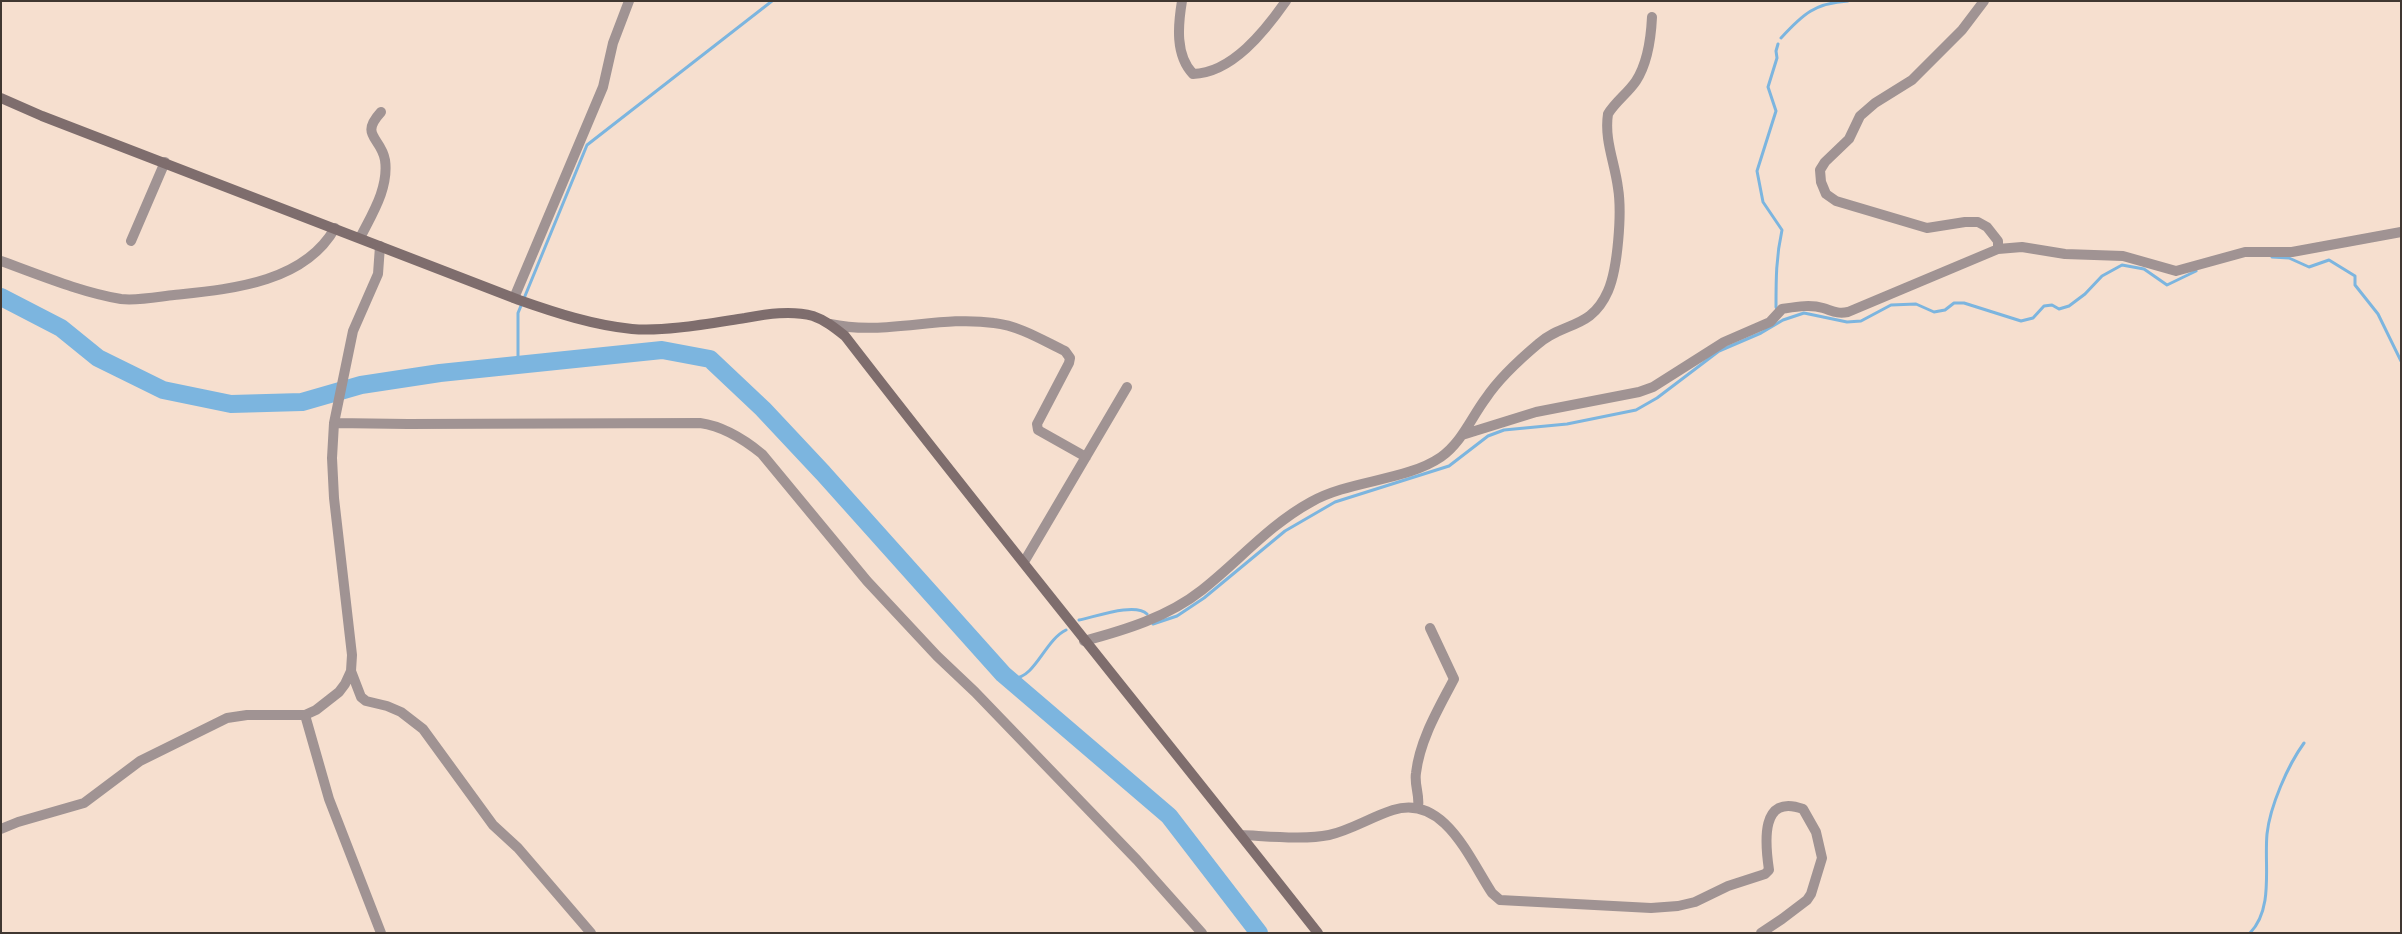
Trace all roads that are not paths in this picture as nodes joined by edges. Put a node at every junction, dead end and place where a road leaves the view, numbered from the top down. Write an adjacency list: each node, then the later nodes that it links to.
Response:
1 (628, 1): 16 (street)
2 (1182, 1): 3 (street)
3 (1286, 1)
4 (1984, 1): 14 (street)
5 (1652, 17): 20 (street)
6 (1, 98): 8 (main road)
7 (381, 112): 11 (street)
8 (165, 162): 9 (main road); 12 (street)
9 (335, 228): 11 (main road); 15 (street)
10 (2401, 232): 14 (street)
11 (360, 238): 13 (main road)
12 (131, 241)
13 (380, 246): 16 (main road); 19 (street)
14 (1998, 249): 20 (street)
15 (1, 261)
16 (520, 300): 17 (main road)
17 (830, 324): 21 (street); 22 (main road)
18 (1127, 387): 21 (street)
19 (335, 419): 25 (street); 32 (street)
20 (1462, 435): 24 (street)
21 (1086, 458): 22 (street)
22 (1024, 562): 24 (main road)
23 (1430, 628): 27 (street)
24 (1084, 641): 29 (main road)
25 (351, 671): 26 (street); 31 (street)
26 (305, 715): 28 (street); 30 (street)
27 (1418, 808): 29 (street); 34 (street)
28 (1, 829)
29 (1241, 835): 33 (main road)
30 (381, 933)
31 (591, 933)
32 (1202, 933)
33 (1318, 933)
34 (1761, 933)

